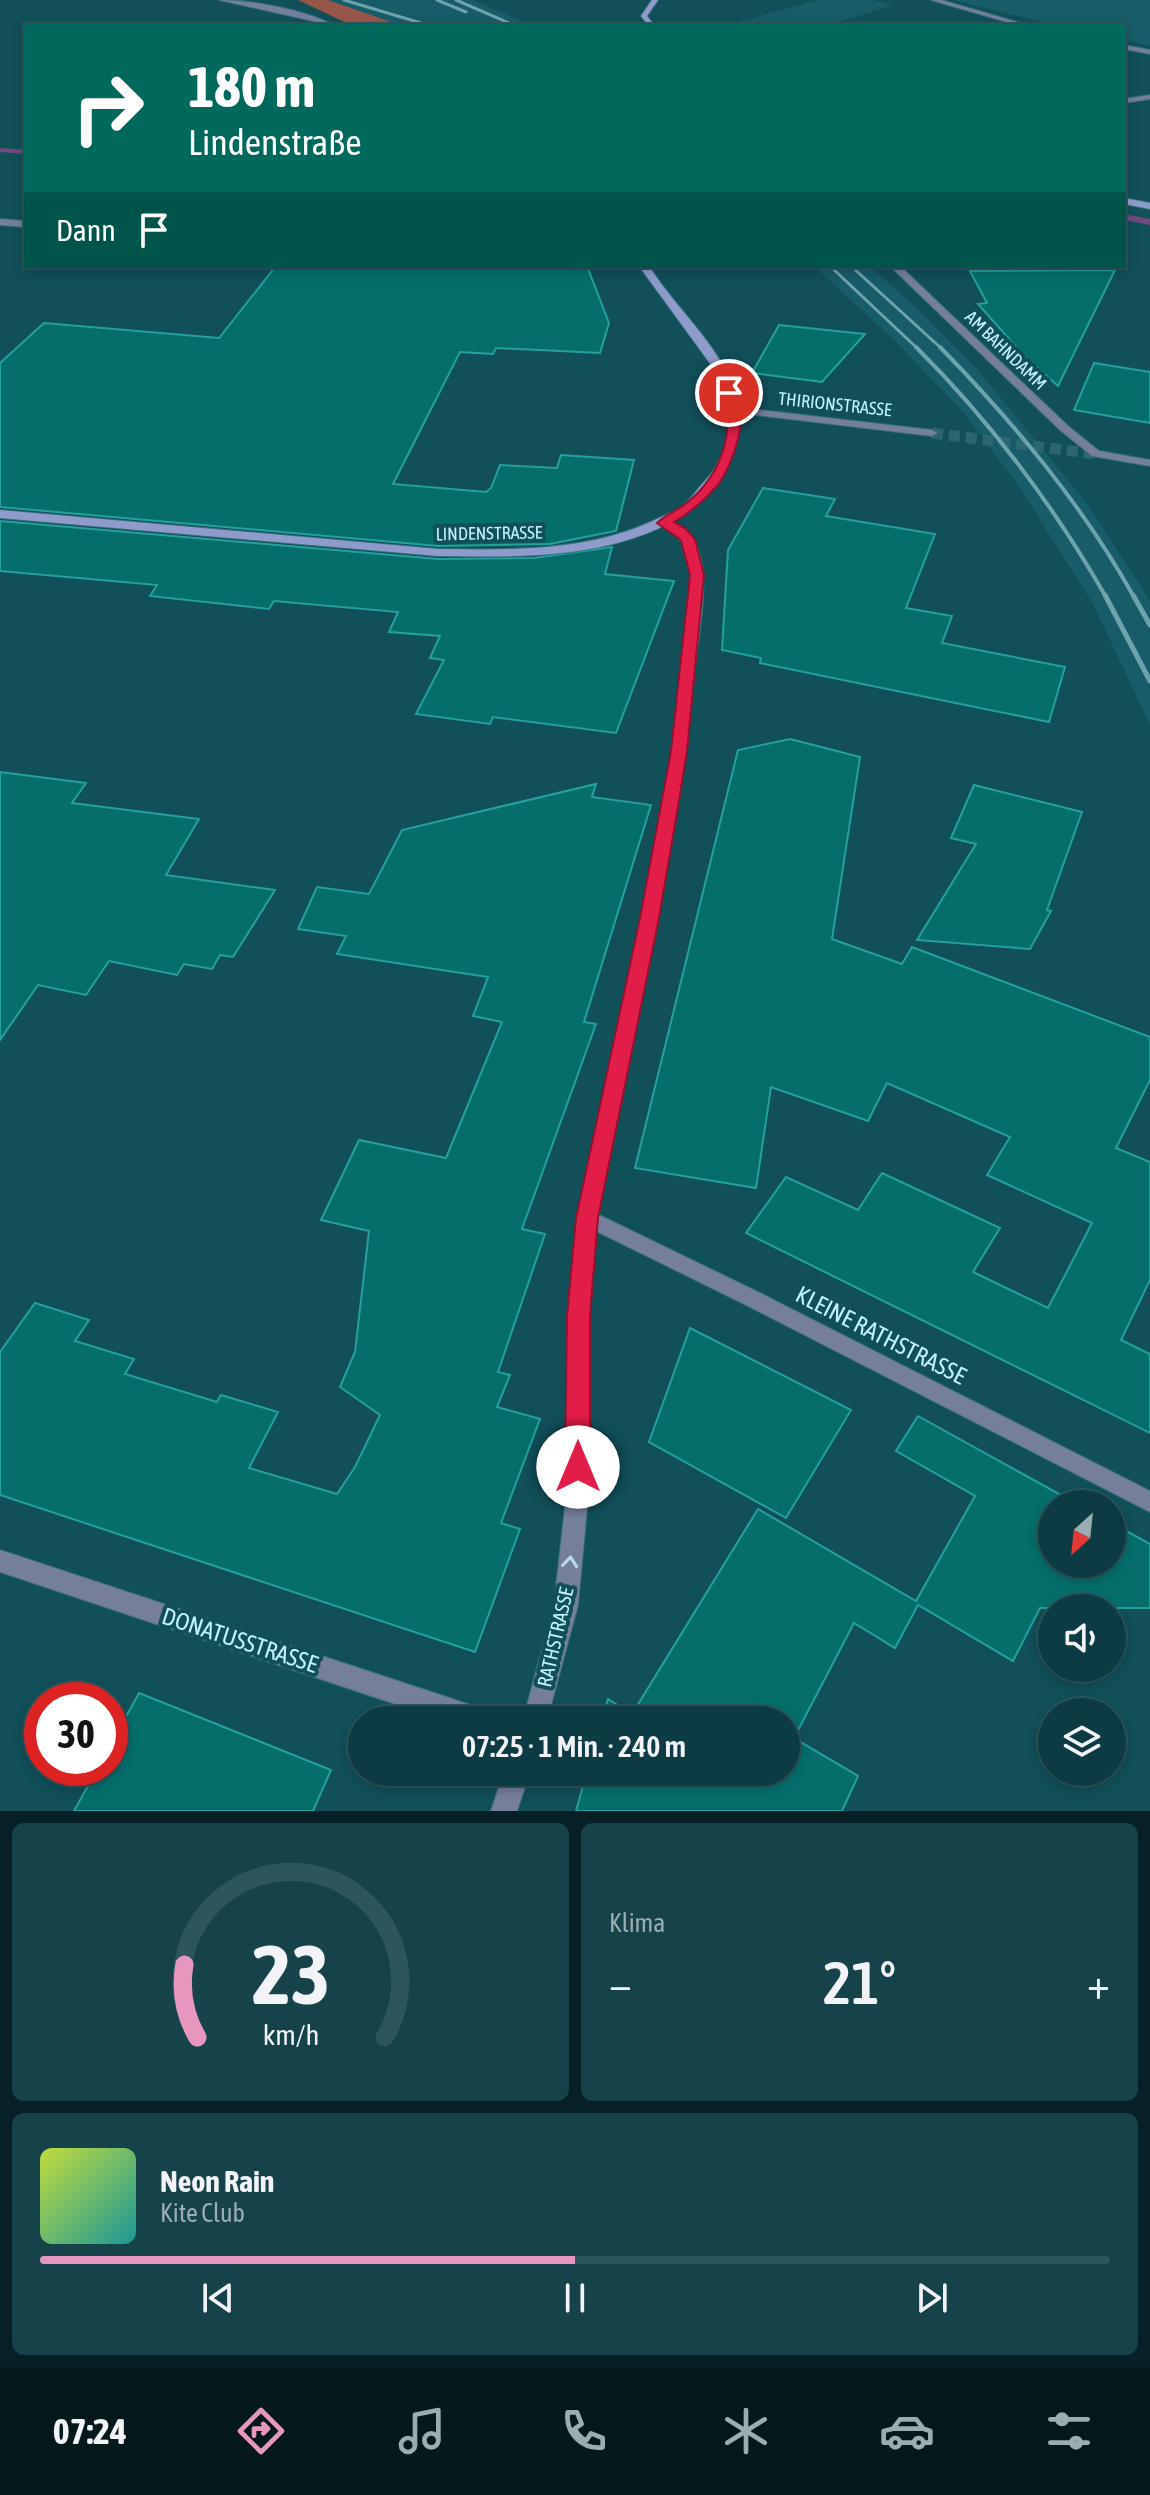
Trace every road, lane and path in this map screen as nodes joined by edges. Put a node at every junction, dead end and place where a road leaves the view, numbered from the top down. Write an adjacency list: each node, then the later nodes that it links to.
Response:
1 (222, 0): 4 (street)
2 (655, 0): 6 (street)
3 (934, 0): 7 (street)
4 (271, 4): 5 (street)
5 (327, 24)
6 (650, 24)
7 (1021, 24)
8 (1126, 47): 9 (street)
9 (1150, 52)
10 (1147, 99): 11 (street)
11 (1126, 101)
12 (1126, 201): 13 (street)
13 (1150, 206)
14 (0, 222): 15 (street)
15 (11, 223): 16 (street); 17 (street)
16 (24, 224)
17 (0, 233)
18 (645, 268): 20 (street)
19 (897, 268): 22 (street, AM BAHNDAMM)
20 (735, 410): 21 (street, THIRIONSTRASSE); 24 (street, LINDENSTRASSE)
21 (932, 433)
22 (1150, 463)
23 (0, 514): 24 (street, LINDENSTRASSE)
24 (664, 523): 25 (street, RATHSTRASSE)
25 (587, 1218): 26 (street, KLEINE RATHSTRASSE); 29 (street, RATHSTRASSE, one-way to 25)
26 (1150, 1502)
27 (0, 1561): 28 (street, DONATUSSTRASSE)
28 (438, 1706)
29 (539, 1706)
30 (512, 1786): 31 (street)
31 (504, 1811)

